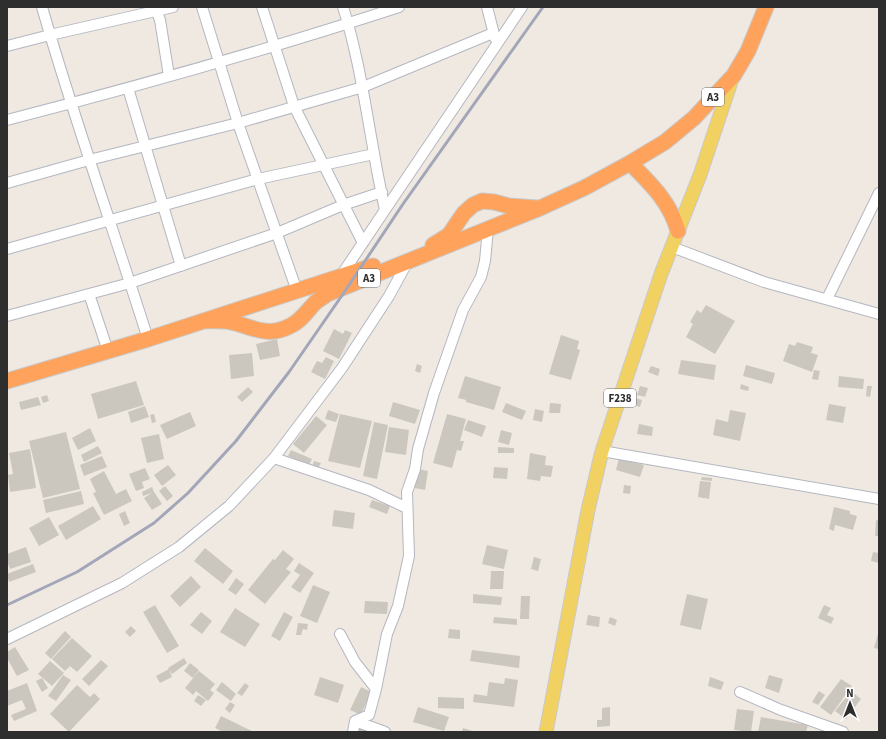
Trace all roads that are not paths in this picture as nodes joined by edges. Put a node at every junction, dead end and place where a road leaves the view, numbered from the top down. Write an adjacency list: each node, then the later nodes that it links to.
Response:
1 (42, 7): 13 (street)
2 (173, 7): 10 (street)
3 (202, 7): 17 (street)
4 (262, 7): 16 (street)
5 (343, 7): 11 (street)
6 (399, 7): 11 (street)
7 (487, 7): 12 (street)
8 (522, 7): 14 (street)
9 (766, 7): 18 (highway, A3)
10 (155, 9): 13 (street); 19 (street)
11 (348, 23): 16 (street); 20 (street)
12 (493, 33): 14 (street); 20 (street)
13 (50, 35): 15 (street); 22 (street)
14 (496, 45): 38 (street)
15 (7, 46)
16 (275, 46): 17 (street); 23 (street)
17 (219, 62): 19 (street); 25 (street)
18 (734, 75): 29 (highway, A3); 41 (main road, F238)
19 (169, 76): 21 (street)
20 (363, 87): 23 (street); 27 (street)
21 (128, 88): 22 (street); 26 (street)
22 (71, 104): 24 (street); 28 (street)
23 (294, 106): 25 (street); 30 (street)
24 (7, 120)
25 (238, 123): 26 (street); 31 (street)
26 (146, 146): 28 (street); 35 (street)
27 (374, 154): 30 (street); 33 (street)
28 (89, 160): 32 (street); 39 (street)
29 (630, 163): 37 (highway, A3); 41 (highway)
30 (323, 165): 31 (street); 36 (street)
31 (258, 179): 35 (street); 42 (street)
32 (7, 183)
33 (382, 192): 36 (street); 38 (street)
34 (879, 193): 52 (street)
35 (162, 205): 39 (street); 47 (street)
36 (343, 205): 42 (street); 43 (street)
37 (540, 208): 40 (highway, A3); 48 (highway, A3)
38 (385, 210): 43 (street)
39 (110, 220): 45 (street); 49 (street)
40 (488, 230): 46 (highway, A3); 62 (street)
41 (678, 231): 44 (main road, F238)
42 (277, 233): 47 (street); 50 (street)
43 (363, 243): 48 (street)
44 (672, 247): 52 (street); 59 (main road, F238)
45 (7, 249)
46 (407, 263): 55 (highway, A3); 60 (street)
47 (181, 266): 49 (street)
48 (340, 278): 50 (highway, A3)
49 (130, 283): 51 (street); 56 (street)
50 (297, 292): 55 (highway, A3)
51 (89, 294): 54 (street); 57 (street)
52 (827, 299): 53 (street)
53 (879, 314)
54 (7, 316)
55 (203, 321): 56 (highway, A3)
56 (148, 339): 57 (highway, A3)
57 (108, 351): 58 (highway, A3)
58 (7, 381)
59 (602, 452): 61 (street); 68 (main road, F238)
60 (274, 458): 62 (street); 64 (street)
61 (879, 499)
62 (407, 508): 65 (street)
63 (340, 634): 65 (street)
64 (7, 639)
65 (376, 689): 67 (street)
66 (740, 692): 71 (street)
67 (356, 721): 69 (street); 70 (street)
68 (550, 731)
69 (353, 732)
70 (385, 732)
71 (843, 732)

